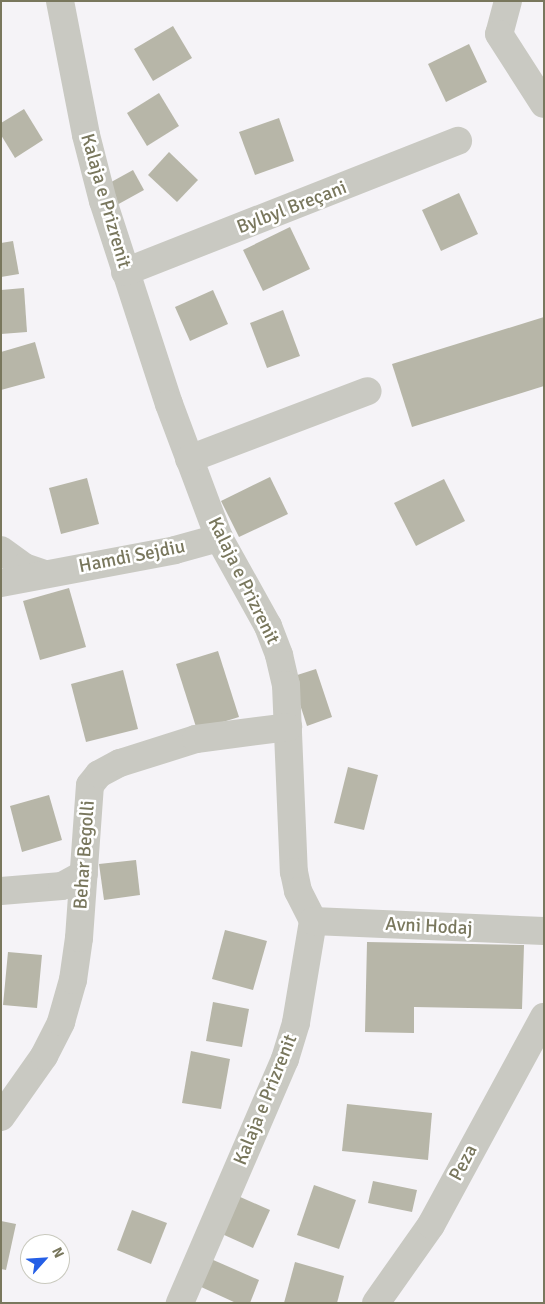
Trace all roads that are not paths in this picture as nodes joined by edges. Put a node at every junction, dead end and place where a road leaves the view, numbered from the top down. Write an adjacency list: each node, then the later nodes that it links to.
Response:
1 (60, 1): 5 (street, Kalaja e Prizrenit)
2 (508, 1): 3 (street)
3 (544, 104)
4 (458, 141): 5 (street, Bylbyl Breçani)
5 (125, 272): 7 (street, Kalaja e Prizrenit)
6 (368, 391): 7 (street)
7 (189, 459): 8 (street, Kalaja e Prizrenit)
8 (219, 538): 10 (street, Hamdi Sejdiu); 12 (street, Kalaja e Prizrenit)
9 (1, 550): 10 (street)
10 (44, 574): 11 (street, Hamdi Sejdiu)
11 (1, 583)
12 (288, 727): 13 (street, Behar Begolli); 15 (street, Kalaja e Prizrenit)
13 (84, 874): 14 (street); 18 (street, Behar Begolli)
14 (1, 891)
15 (313, 921): 16 (street, Avni Hodaj); 19 (street, Kalaja e Prizrenit)
16 (544, 931)
17 (544, 1017): 20 (street, Peza)
18 (1, 1117)
19 (180, 1303)
20 (376, 1303)

